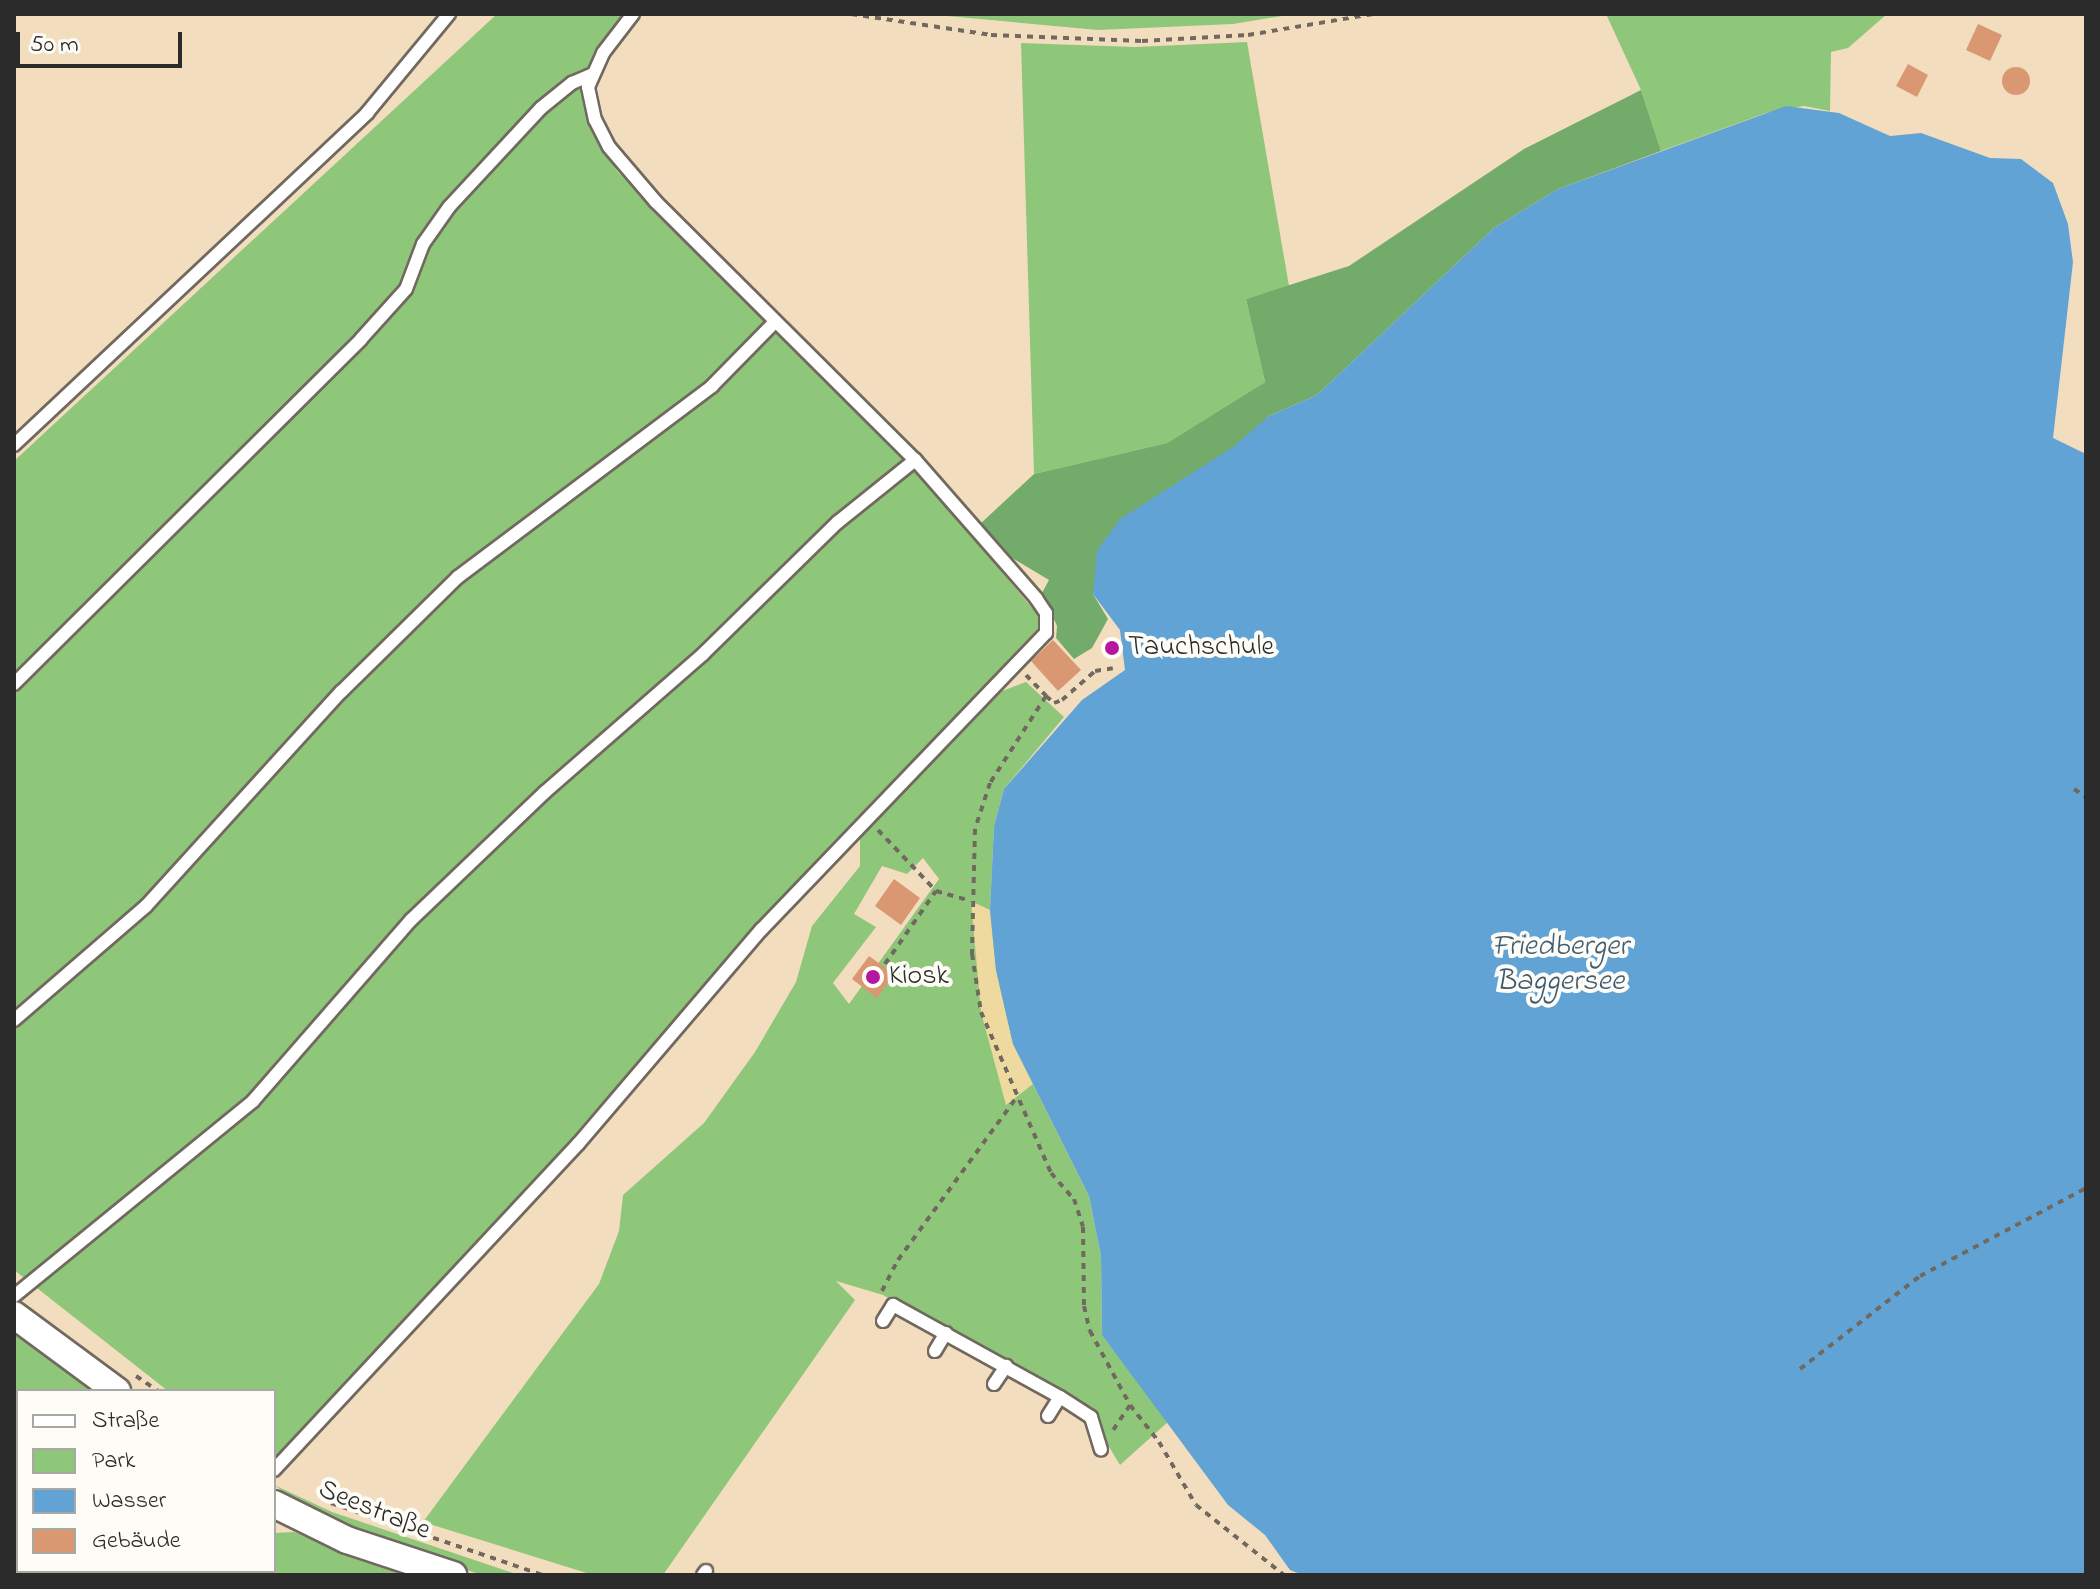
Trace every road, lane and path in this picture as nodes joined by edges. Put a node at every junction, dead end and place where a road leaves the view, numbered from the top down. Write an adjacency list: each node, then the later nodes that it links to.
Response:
1 (449, 14): 7 (lane)
2 (633, 14): 5 (lane)
3 (851, 14): 4 (path)
4 (1374, 14)
5 (591, 75): 6 (lane); 11 (lane)
6 (775, 322): 8 (lane); 19 (lane)
7 (14, 445)
8 (915, 460): 15 (lane); 22 (lane)
9 (1113, 668): 12 (path)
10 (1031, 681): 12 (path)
11 (14, 684)
12 (1046, 696): 17 (path)
13 (2074, 789): 14 (path)
14 (2086, 797)
15 (865, 817): 16 (path); 36 (lane)
16 (936, 891): 17 (path); 18 (path)
17 (971, 901): 20 (path)
18 (885, 964)
19 (14, 1020)
20 (1017, 1097): 23 (path); 33 (path)
21 (2086, 1188): 29 (path)
22 (14, 1296)
23 (893, 1305): 25 (lane); 26 (lane)
24 (14, 1315): 31 (street)
25 (883, 1321)
26 (946, 1333): 27 (lane); 28 (lane)
27 (935, 1351)
28 (1006, 1366): 30 (lane); 32 (lane)
29 (1800, 1369)
30 (994, 1384)
31 (114, 1389)
32 (1060, 1397): 34 (lane); 35 (lane)
33 (1130, 1405): 35 (path); 41 (path)
34 (1048, 1416)
35 (1101, 1449)
36 (276, 1468)
37 (320, 1499): 40 (path)
38 (276, 1505): 39 (street, Seestraße)
39 (453, 1575)
40 (542, 1575)
41 (1284, 1575)

